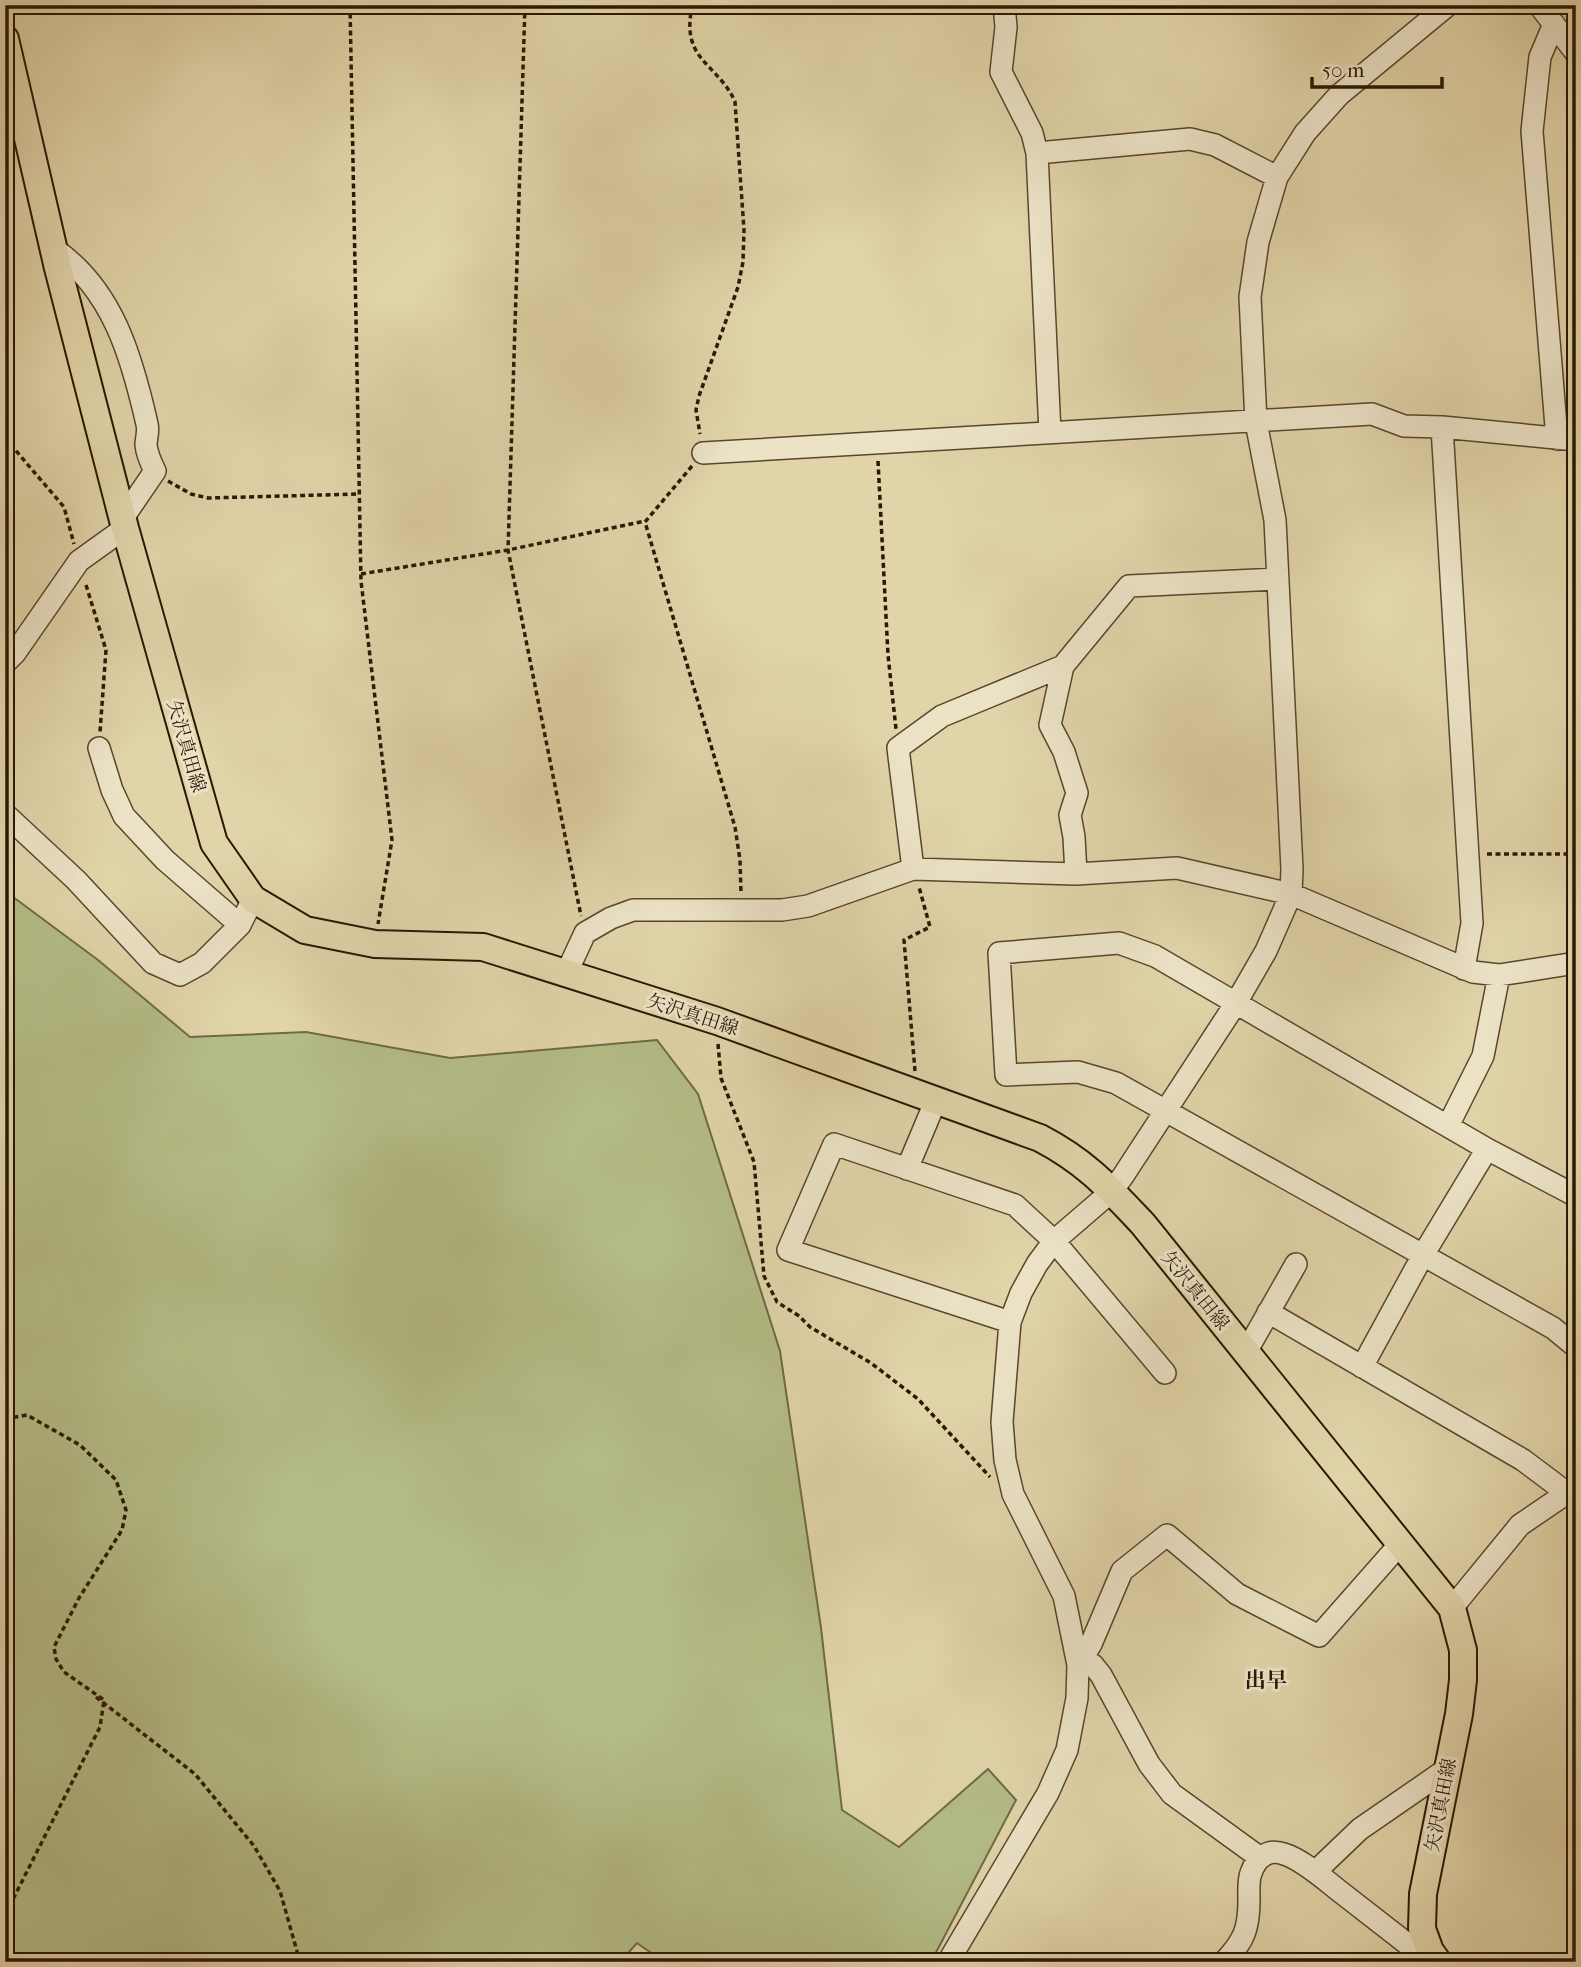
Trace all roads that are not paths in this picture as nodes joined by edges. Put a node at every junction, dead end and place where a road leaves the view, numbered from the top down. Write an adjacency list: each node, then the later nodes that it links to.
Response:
1 (1004, 5): 7 (street)
2 (1448, 5): 8 (street)
3 (1539, 5): 4 (street)
4 (1554, 24): 6 (street); 13 (street)
5 (5, 39): 9 (main road, 矢沢真田線)
6 (1576, 53)
7 (1037, 153): 8 (street); 12 (street)
8 (1277, 177): 10 (street)
9 (54, 249): 15 (main road, 矢沢真田線); 15 (street)
10 (1256, 422): 11 (street); 12 (street); 16 (street)
11 (1442, 427): 13 (street); 27 (street)
12 (1050, 433): 14 (street)
13 (1566, 440)
14 (703, 453)
15 (124, 523): 17 (street); 24 (main road, 矢沢真田線)
16 (1277, 579): 18 (street); 23 (street)
17 (5, 663)
18 (1063, 666): 21 (street); 22 (street)
19 (99, 748): 25 (street)
20 (5, 814): 25 (street)
21 (913, 869): 22 (street); 28 (street)
22 (1076, 874): 23 (street)
23 (1291, 894): 27 (street); 30 (street)
24 (253, 899): 25 (street); 28 (main road, 矢沢真田線)
25 (240, 925)
26 (1576, 963): 29 (street)
27 (1464, 969): 29 (street)
28 (566, 974): 31 (main road, 矢沢真田線)
29 (1499, 975): 33 (street)
30 (1236, 1003): 32 (street); 32 (street); 33 (street)
31 (926, 1097): 35 (street); 36 (main road, 矢沢真田線)
32 (1166, 1111): 36 (street); 39 (street)
33 (1448, 1126): 34 (street)
34 (1488, 1149): 37 (street); 39 (street)
35 (907, 1169): 38 (street); 42 (street)
36 (1112, 1191): 38 (street); 44 (main road, 矢沢真田線)
37 (1576, 1196)
38 (1054, 1241): 42 (street); 46 (street)
39 (1423, 1255): 43 (street); 45 (street)
40 (1296, 1264): 41 (street)
41 (1268, 1312): 44 (street); 45 (street)
42 (1010, 1322): 50 (street)
43 (1576, 1347)
44 (1246, 1352): 48 (main road, 矢沢真田線)
45 (1362, 1367): 47 (street)
46 (1165, 1373)
47 (1571, 1490): 49 (street)
48 (1400, 1544): 49 (main road, 矢沢真田線); 50 (street)
49 (1452, 1608): 51 (main road, 矢沢真田線)
50 (1078, 1665): 52 (street); 55 (street)
51 (1447, 1769): 53 (street); 54 (main road, 矢沢真田線)
52 (1259, 1857): 53 (street); 56 (street)
53 (1315, 1872): 54 (street)
54 (1434, 1956)
55 (948, 1962)
56 (1224, 1962)

